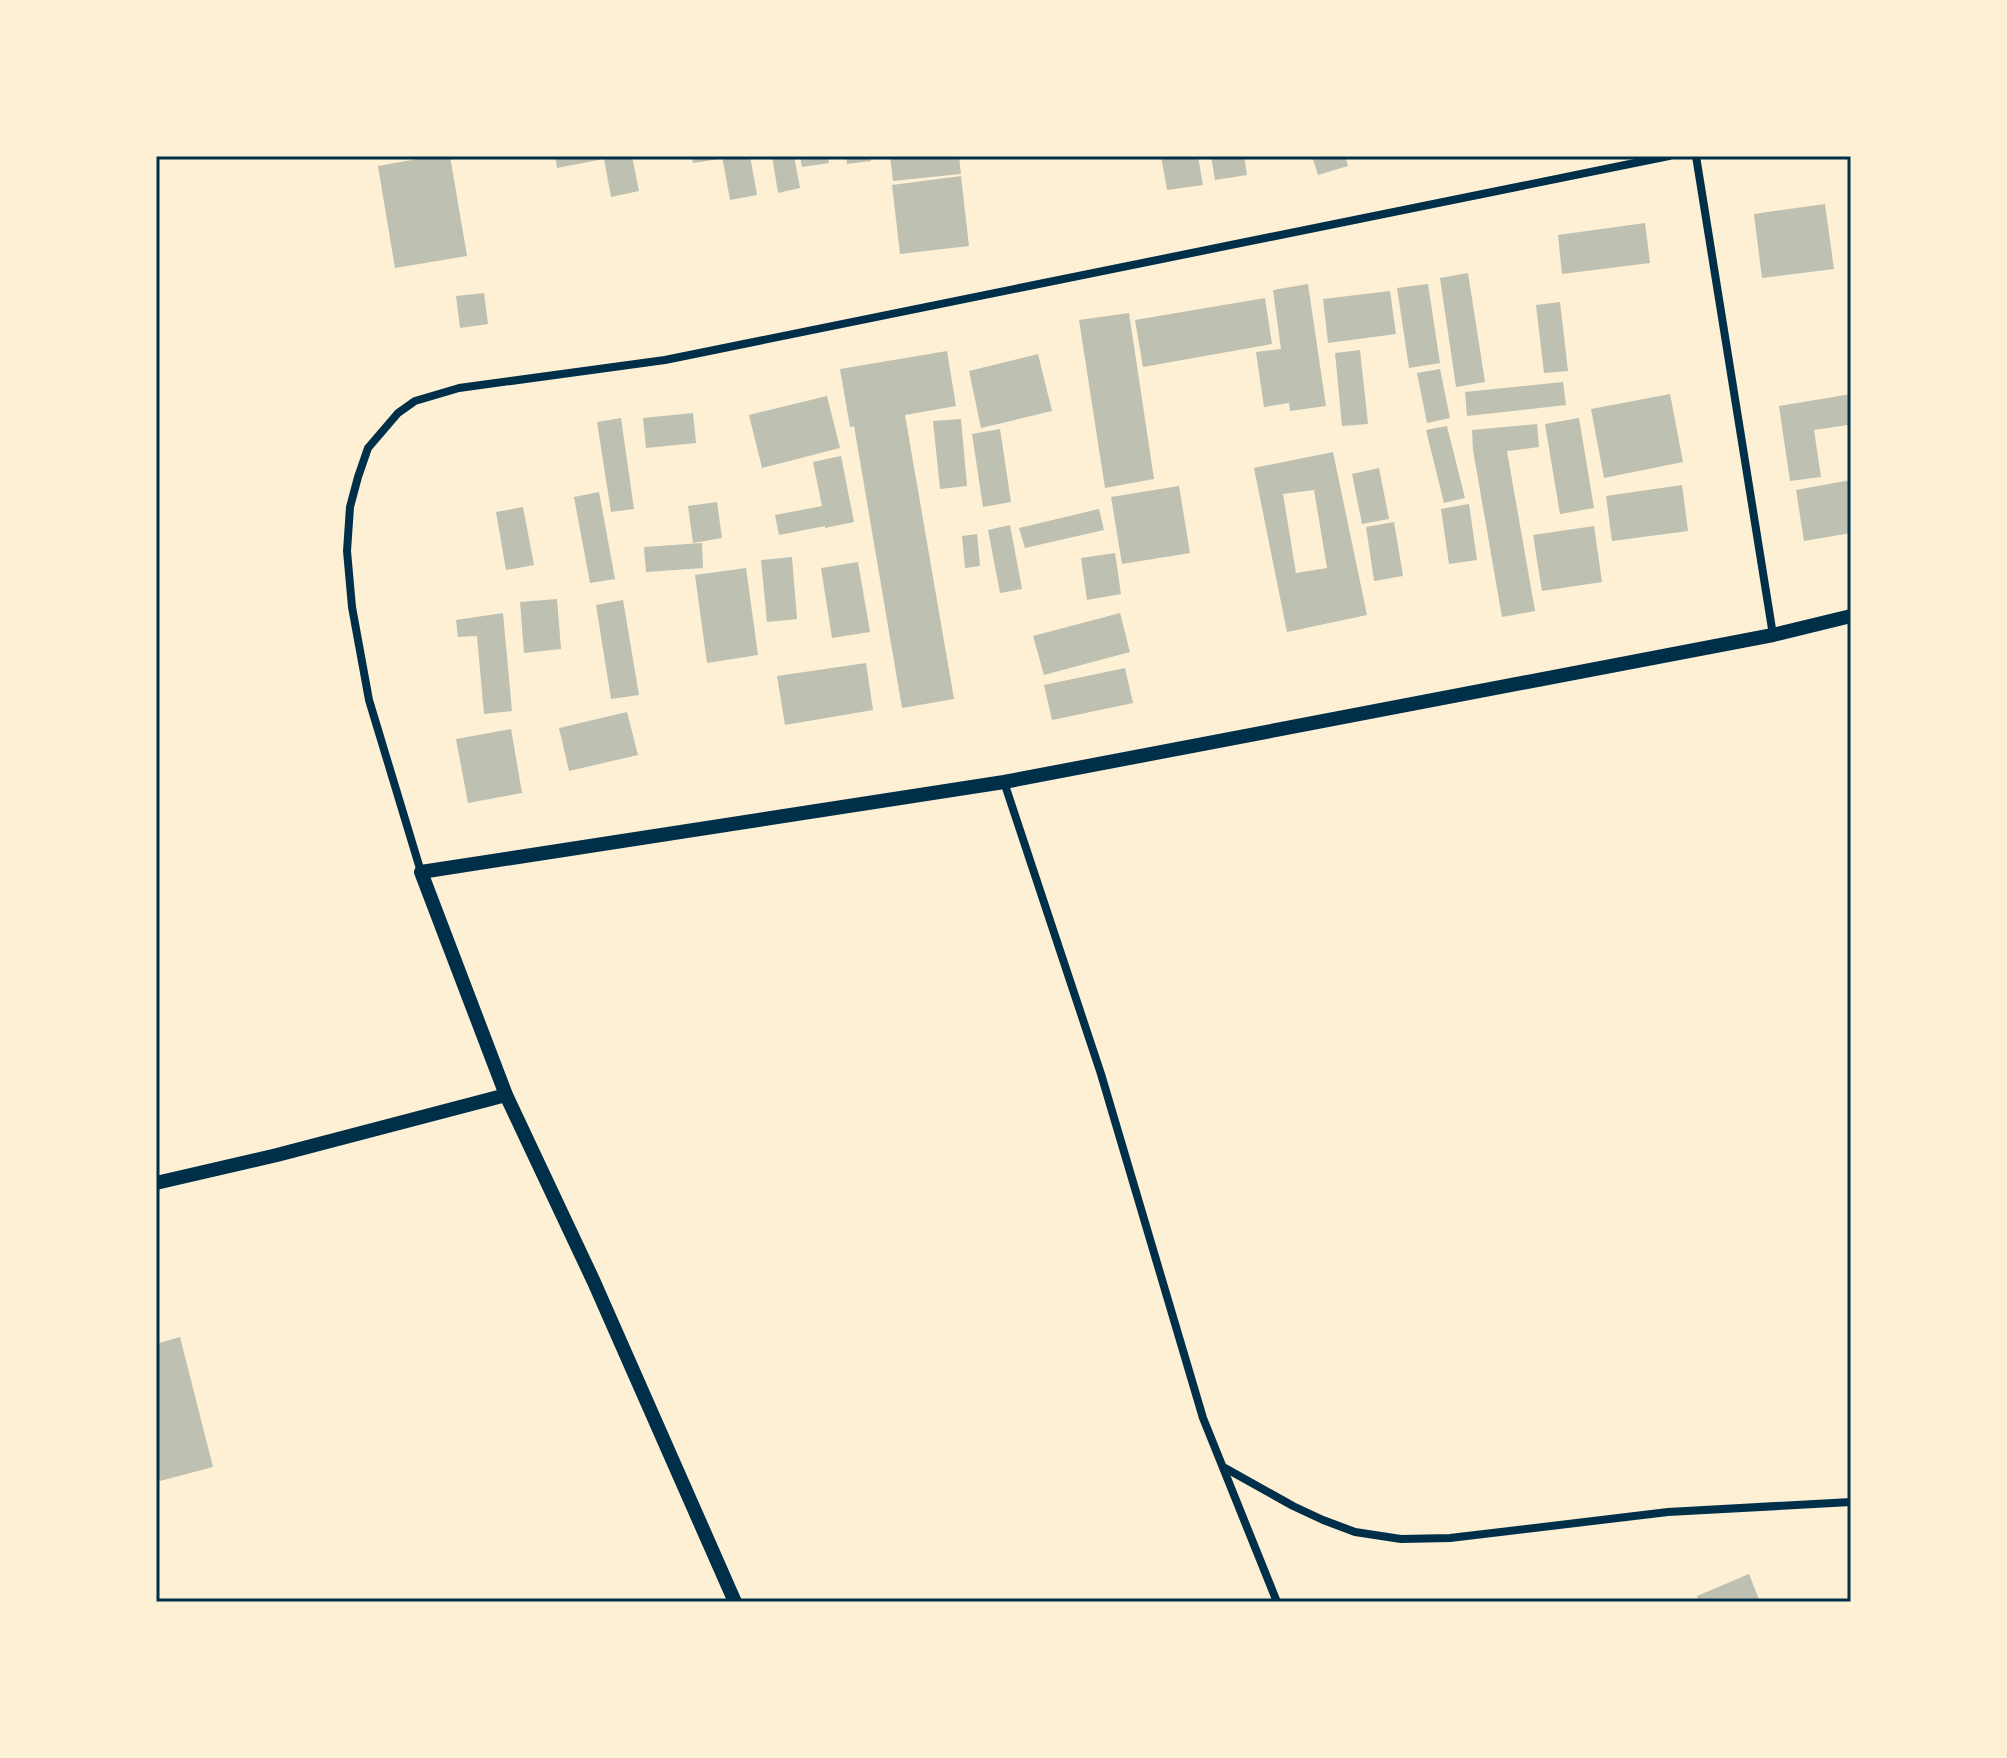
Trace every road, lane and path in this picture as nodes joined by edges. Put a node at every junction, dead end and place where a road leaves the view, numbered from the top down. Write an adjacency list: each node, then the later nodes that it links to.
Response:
1 (1669, 156): 6 (street)
2 (1696, 156): 4 (street)
3 (1851, 616): 4 (street)
4 (1773, 635): 5 (street)
5 (1004, 782): 6 (street); 9 (street)
6 (421, 872): 7 (street)
7 (506, 1095): 8 (street); 11 (street)
8 (156, 1183)
9 (1224, 1468): 10 (street); 12 (street)
10 (1851, 1502)
11 (735, 1602)
12 (1277, 1602)

